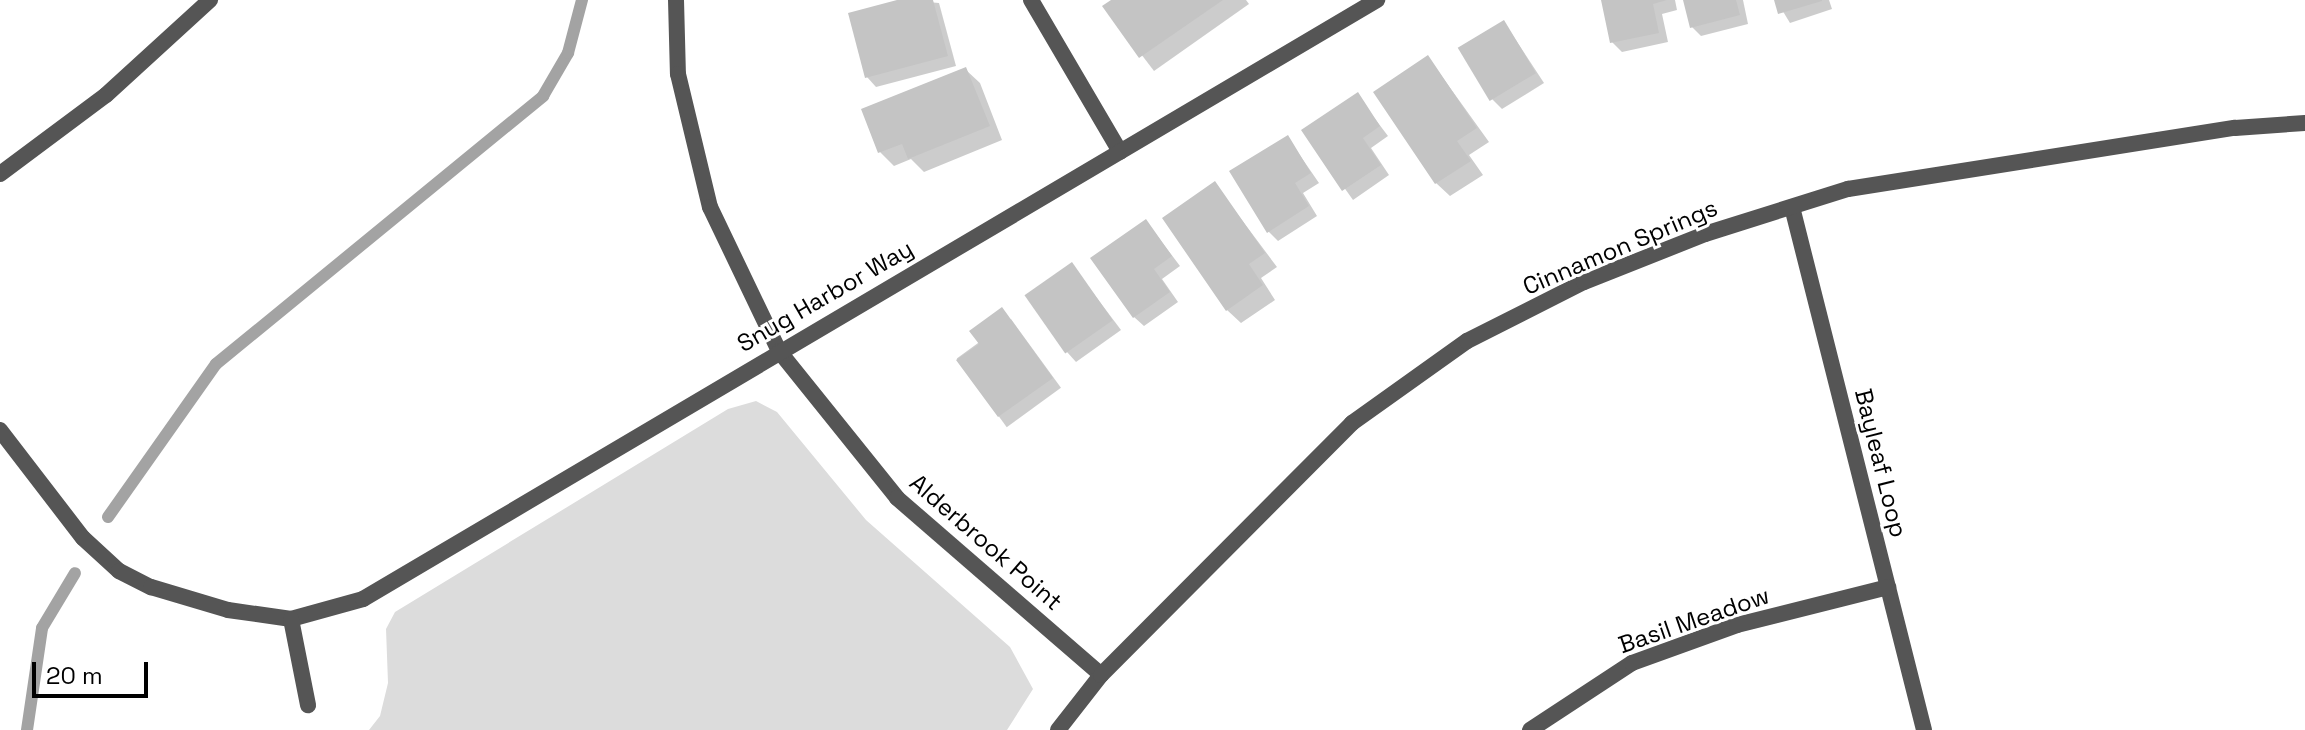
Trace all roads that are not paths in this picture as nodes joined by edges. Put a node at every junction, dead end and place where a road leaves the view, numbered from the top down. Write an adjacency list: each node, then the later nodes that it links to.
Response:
1 (210, 0): 7 (street)
2 (676, 0): 9 (street, Alderbrook Point)
3 (1031, 0): 6 (street)
4 (1377, 0): 6 (street, Snug Harbor Way)
5 (2305, 123): 8 (street, Cinnamon Springs)
6 (1120, 152): 9 (street, Snug Harbor Way)
7 (0, 174)
8 (1792, 207): 11 (street, Bayleaf Loop); 13 (street, Cinnamon Springs)
9 (779, 351): 12 (street, Snug Harbor Way); 13 (street, Alderbrook Point)
10 (0, 430): 12 (street, Snug Harbor Way)
11 (1888, 587): 16 (street, Basil Meadow); 17 (street, Bayleaf Loop)
12 (291, 619): 14 (street)
13 (1101, 675): 15 (street, Cinnamon Springs)
14 (308, 705)
15 (1058, 730)
16 (1530, 730)
17 (1924, 730)

